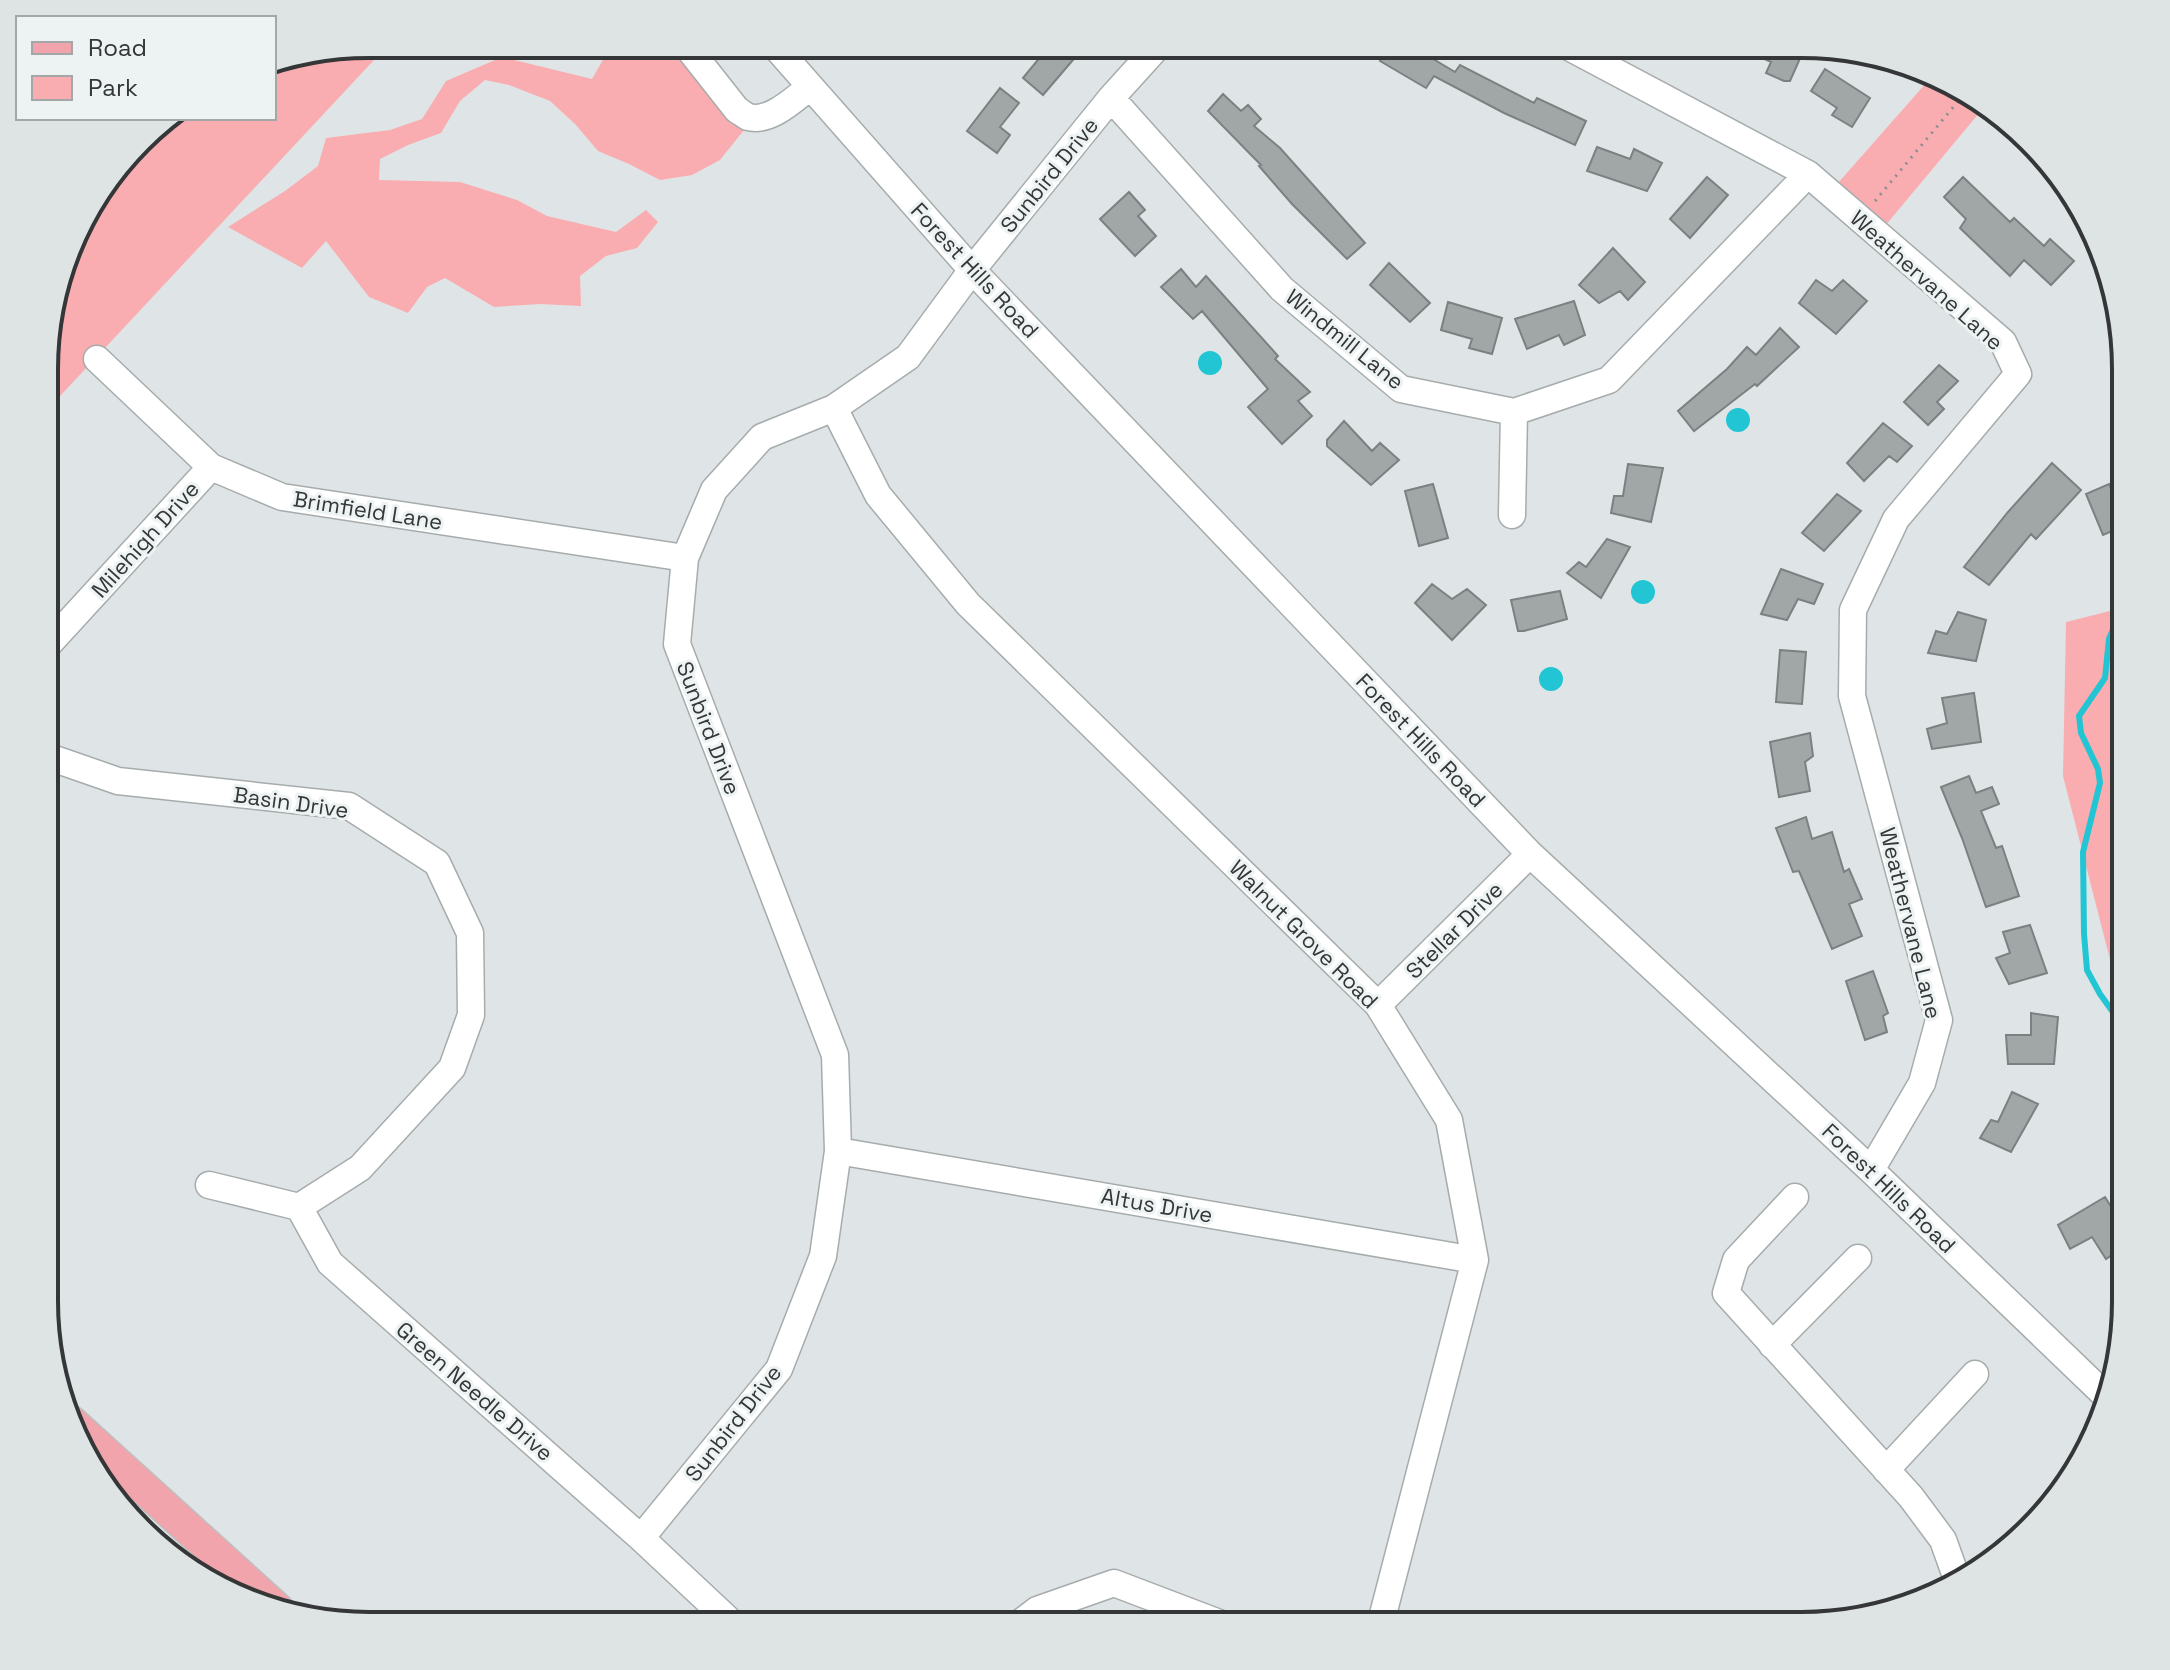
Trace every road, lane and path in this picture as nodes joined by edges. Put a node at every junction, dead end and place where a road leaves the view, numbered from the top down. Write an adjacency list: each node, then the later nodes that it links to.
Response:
1 (696, 58): 5 (street)
2 (785, 58): 5 (street, Forest Hills Road)
3 (1147, 58): 6 (street, Sunbird Drive)
4 (1589, 58): 8 (street, Weathervane Lane)
5 (810, 87): 10 (street, Forest Hills Road)
6 (1111, 98): 10 (street, Sunbird Drive); 13 (street, Windmill Lane)
7 (1958, 101): 9 (path)
8 (1808, 174): 9 (street, Weathervane Lane); 13 (street)
9 (1860, 219): 22 (street, Weathervane Lane)
10 (972, 270): 12 (street, Sunbird Drive); 19 (street, Forest Hills Road)
11 (97, 359): 14 (street, Brimfield Lane)
12 (834, 408): 16 (street, Sunbird Drive); 20 (street, Walnut Grove Road)
13 (1514, 412): 15 (street)
14 (211, 467): 16 (street, Brimfield Lane); 17 (street, Milehigh Drive)
15 (1512, 515)
16 (685, 558): 21 (street, Sunbird Drive)
17 (58, 634)
18 (58, 760): 25 (street, Basin Drive)
19 (1530, 854): 20 (street, Stellar Drive); 22 (street, Forest Hills Road)
20 (1378, 1005): 27 (street, Walnut Grove Road)
21 (838, 1151): 27 (street, Altus Drive); 33 (street, Sunbird Drive)
22 (1871, 1170): 30 (street, Forest Hills Road)
23 (209, 1185): 25 (street)
24 (1795, 1197): 28 (street)
25 (299, 1207): 33 (street, Green Needle Drive)
26 (1858, 1258): 28 (street)
27 (1475, 1260): 39 (street, Walnut Grove Road)
28 (1772, 1345): 32 (street)
29 (1975, 1374): 32 (street)
30 (2099, 1389)
31 (90, 1439): 35 (main road)
32 (1886, 1470): 34 (street)
33 (641, 1538): 36 (street, Green Needle Drive)
34 (1954, 1571)
35 (257, 1591)
36 (720, 1612)
37 (1034, 1612): 38 (street)
38 (1190, 1612)
39 (1384, 1612)

